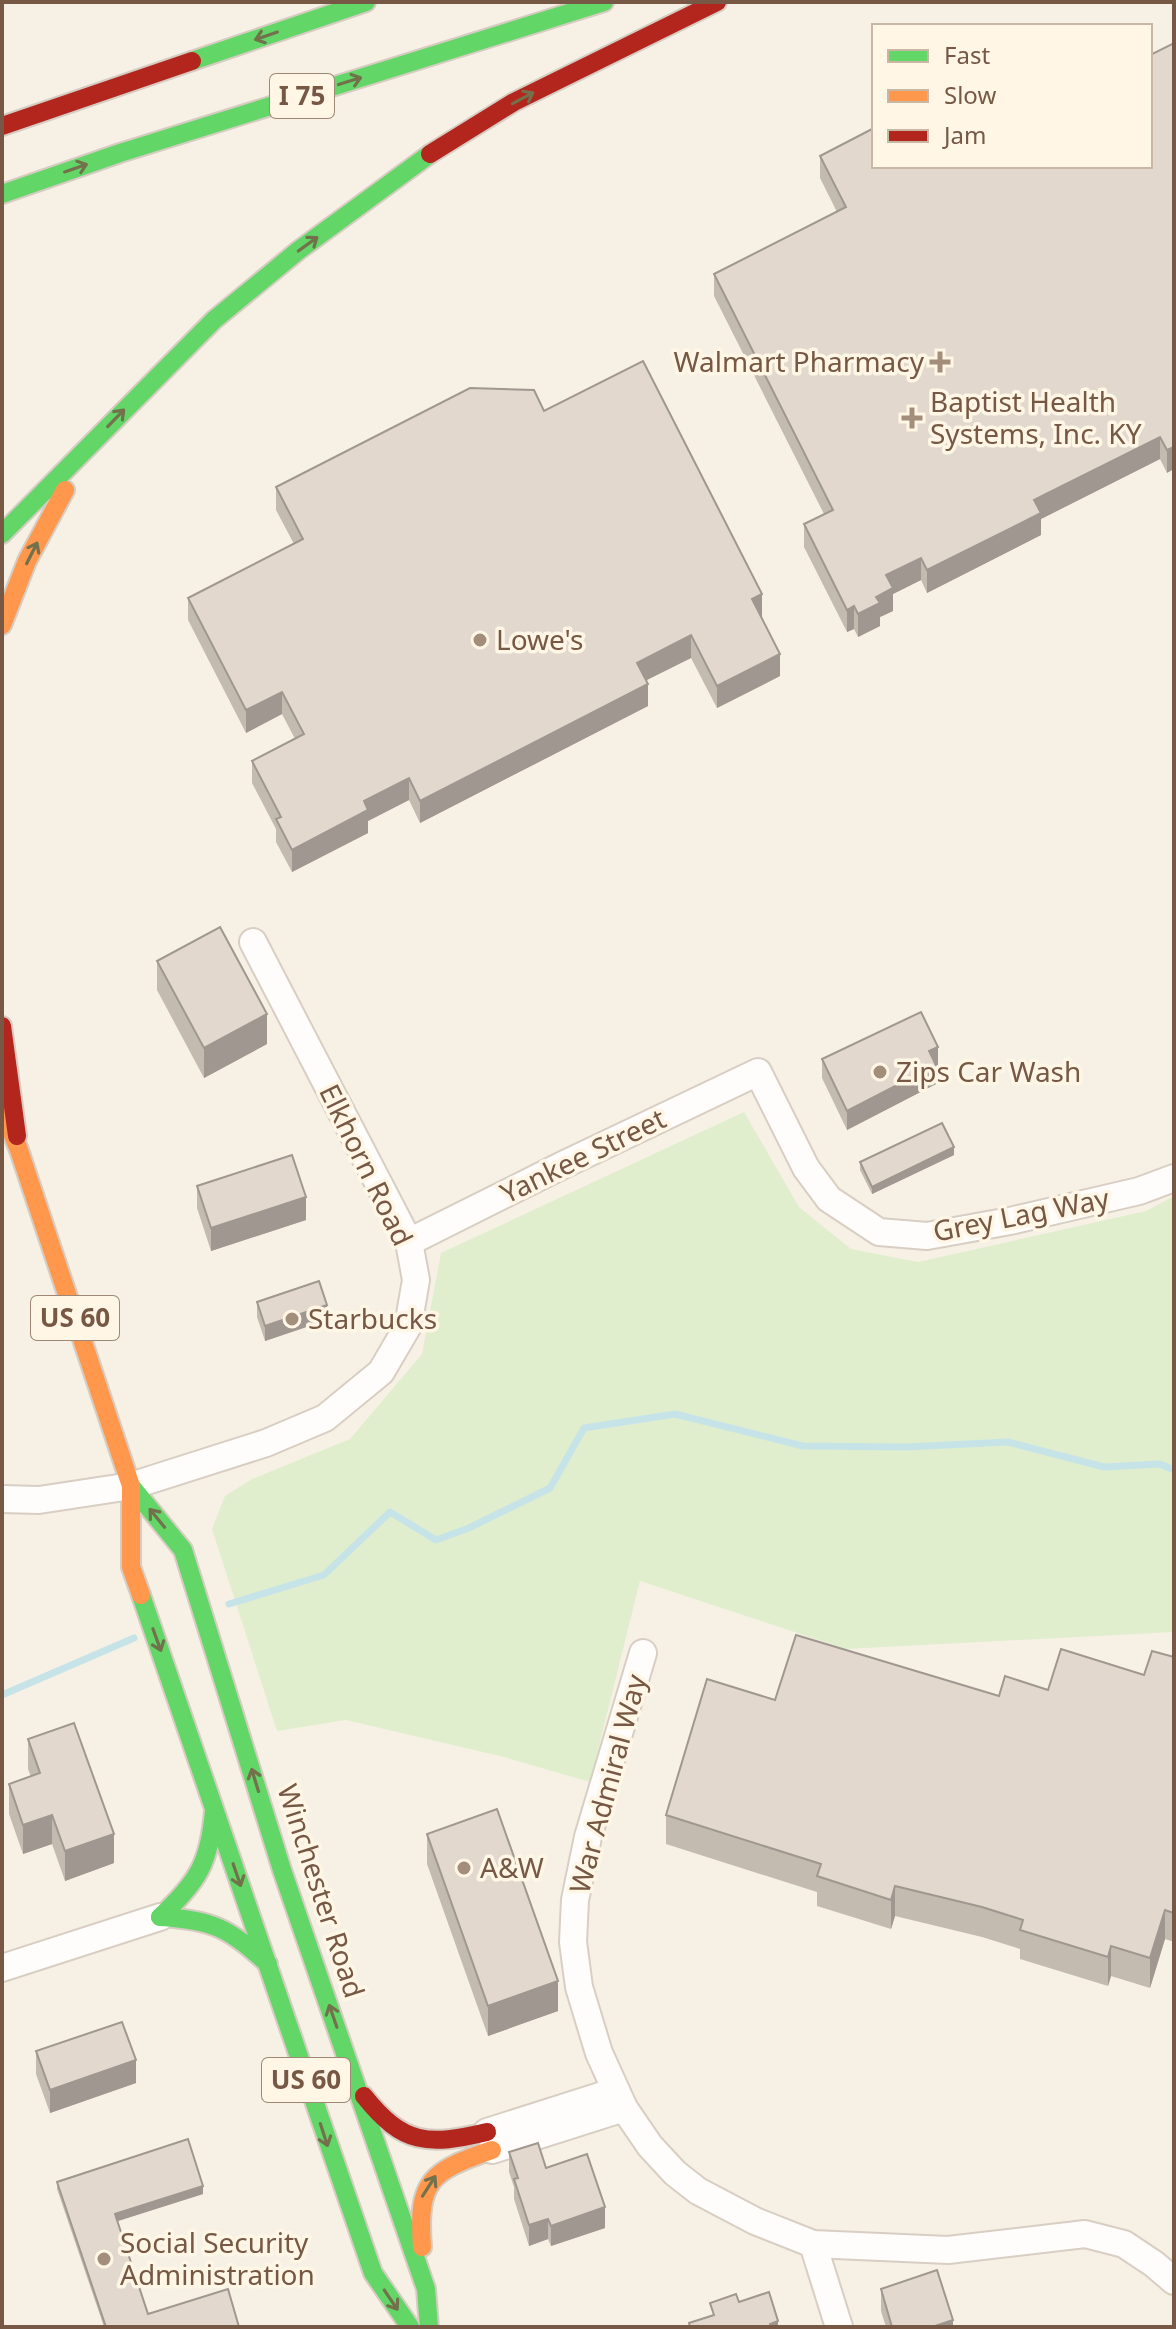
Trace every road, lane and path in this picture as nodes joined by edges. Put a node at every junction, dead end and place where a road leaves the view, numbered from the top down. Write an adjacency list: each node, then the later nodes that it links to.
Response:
1 (366, 2): 4 (highway, I 75, one-way to 4)
2 (604, 2): 5 (highway, I 75, one-way to 2)
3 (717, 2): 6 (highway, one-way to 3)
4 (2, 126)
5 (2, 194)
6 (86, 450): 7 (highway); 8 (highway, one-way to 6)
7 (2, 534)
8 (2, 625)
9 (253, 942): 15 (street, Elkhorn Road)
10 (2, 1026): 13 (highway)
11 (758, 1072): 14 (street, Grey Lag Way); 15 (street, Yankee Street)
12 (2, 1108): 13 (highway, Winchester Road / US 60)
13 (19, 1150): 16 (highway, Winchester Road / US 60)
14 (1174, 1178)
15 (409, 1242): 16 (street, Elkhorn Road)
16 (131, 1486): 17 (street, Elkhorn Road); 19 (highway, Winchester Road / US 60, one-way to 19); 23 (highway, Winchester Road / US 60, one-way to 16)
17 (2, 1499)
18 (643, 1653): 24 (street, War Admiral Way)
19 (214, 1807): 20 (highway); 21 (highway, Winchester Road / US 60, one-way to 21)
20 (160, 1917): 21 (highway); 22 (street)
21 (268, 1964): 29 (highway, Winchester Road / US 60, one-way to 29)
22 (2, 1968)
23 (357, 2087): 25 (highway); 28 (highway, Winchester Road / US 60)
24 (620, 2099): 25 (street); 26 (street, War Admiral Way)
25 (489, 2141): 28 (highway, one-way to 25)
26 (813, 2244): 27 (street, War Admiral Way); 31 (street)
27 (1174, 2281)
28 (426, 2289): 30 (highway, Winchester Road / US 60)
29 (410, 2327)
30 (429, 2327)
31 (839, 2327)

